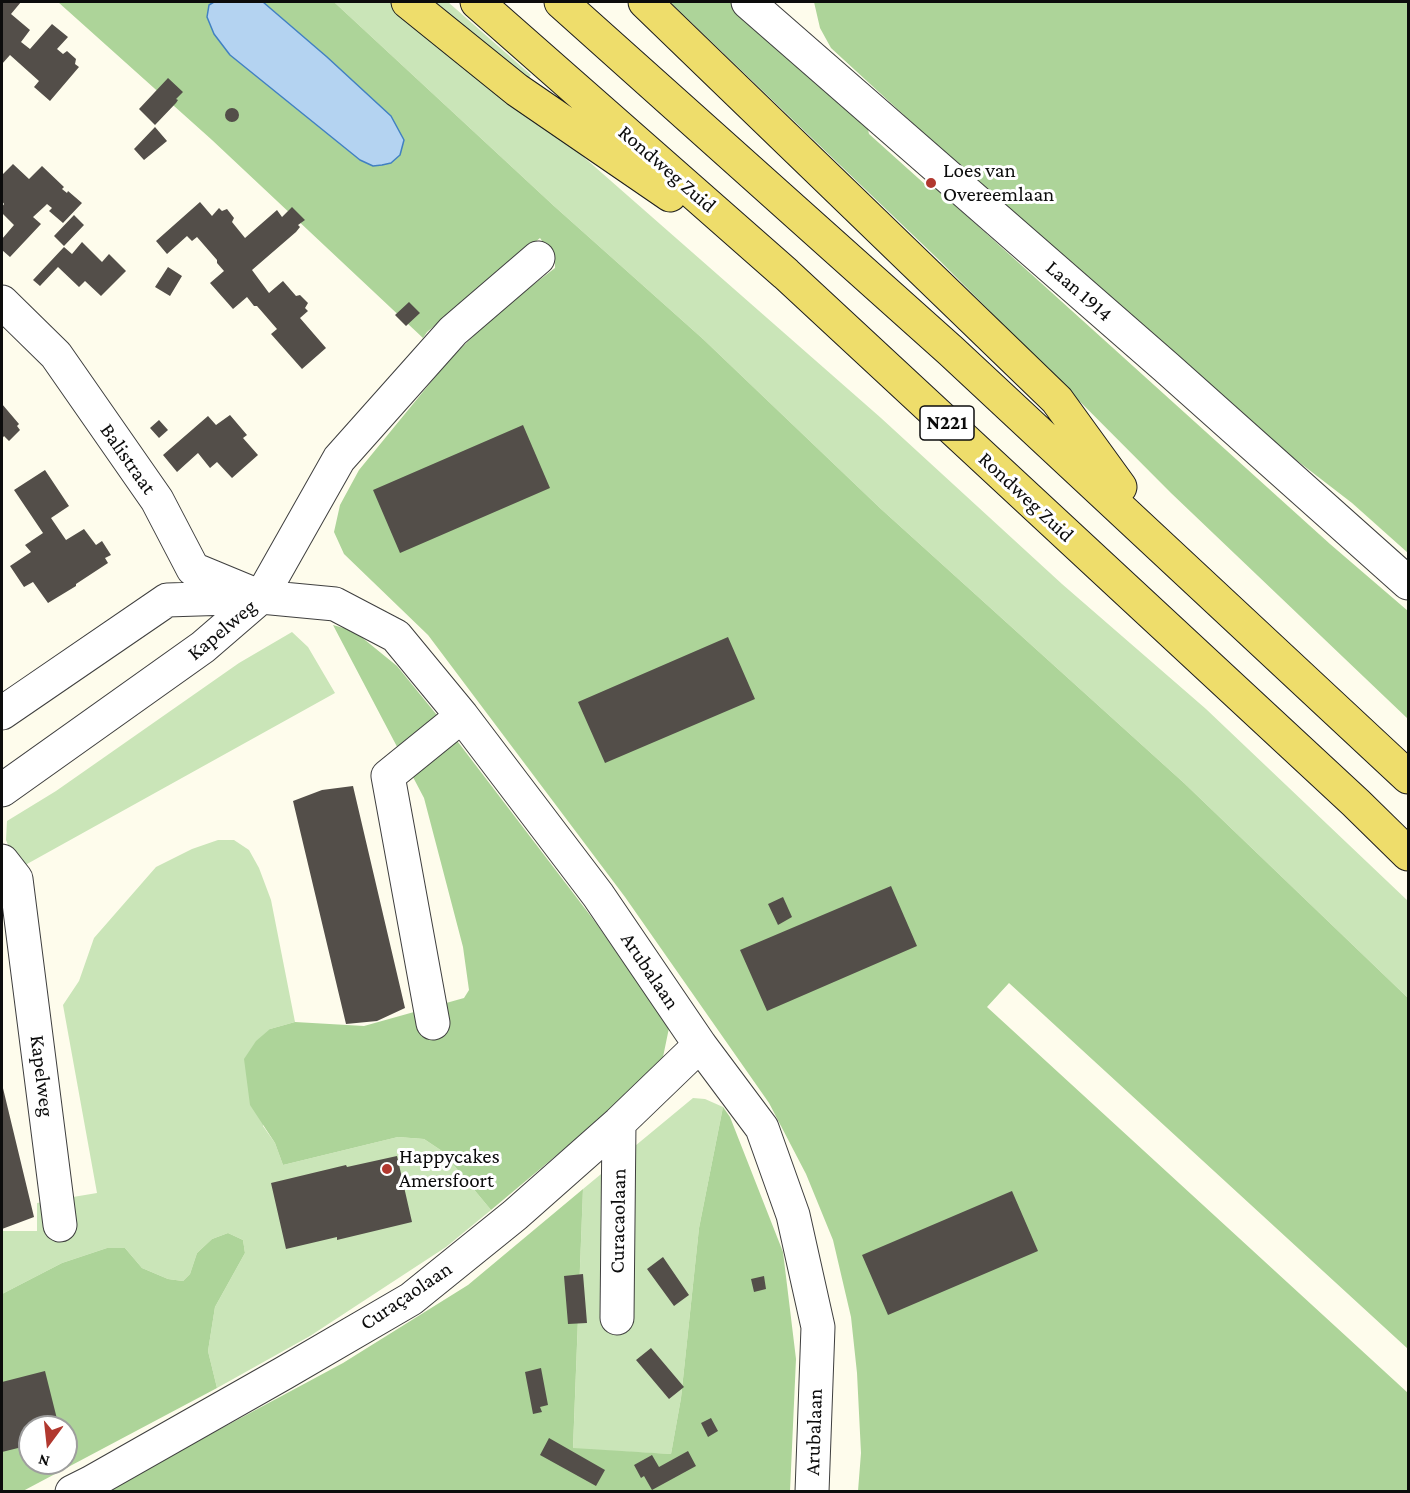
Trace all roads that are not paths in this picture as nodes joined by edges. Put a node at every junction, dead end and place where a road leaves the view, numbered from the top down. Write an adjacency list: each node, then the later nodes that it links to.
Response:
1 (408, 2): 7 (main road, N221)
2 (477, 2): 7 (main road, Rondweg Zuid / N221)
3 (561, 2): 9 (main road, N221)
4 (645, 2): 9 (main road, N221)
5 (755, 4): 10 (street, Laan 1914)
6 (538, 258): 11 (street)
7 (786, 274): 16 (main road, Rondweg Zuid / N221)
8 (2, 302): 11 (street, Balistraat)
9 (1161, 545): 14 (main road, N221)
10 (1408, 583)
11 (261, 597): 12 (street, Kapelweg); 13 (street, Arubalaan); 15 (street, Kapelweg)
12 (2, 713)
13 (462, 716): 18 (street); 19 (street, Arubalaan)
14 (1408, 777)
15 (2, 790)
16 (1408, 854)
17 (2, 861): 21 (street, Kapelweg)
18 (433, 1023)
19 (700, 1045): 20 (street, Curaçaolaan); 24 (street, Arubalaan)
20 (620, 1123): 22 (street, Curacaolaan); 23 (street, Curaçaolaan)
21 (60, 1225)
22 (617, 1318)
23 (72, 1491)
24 (812, 1491)

